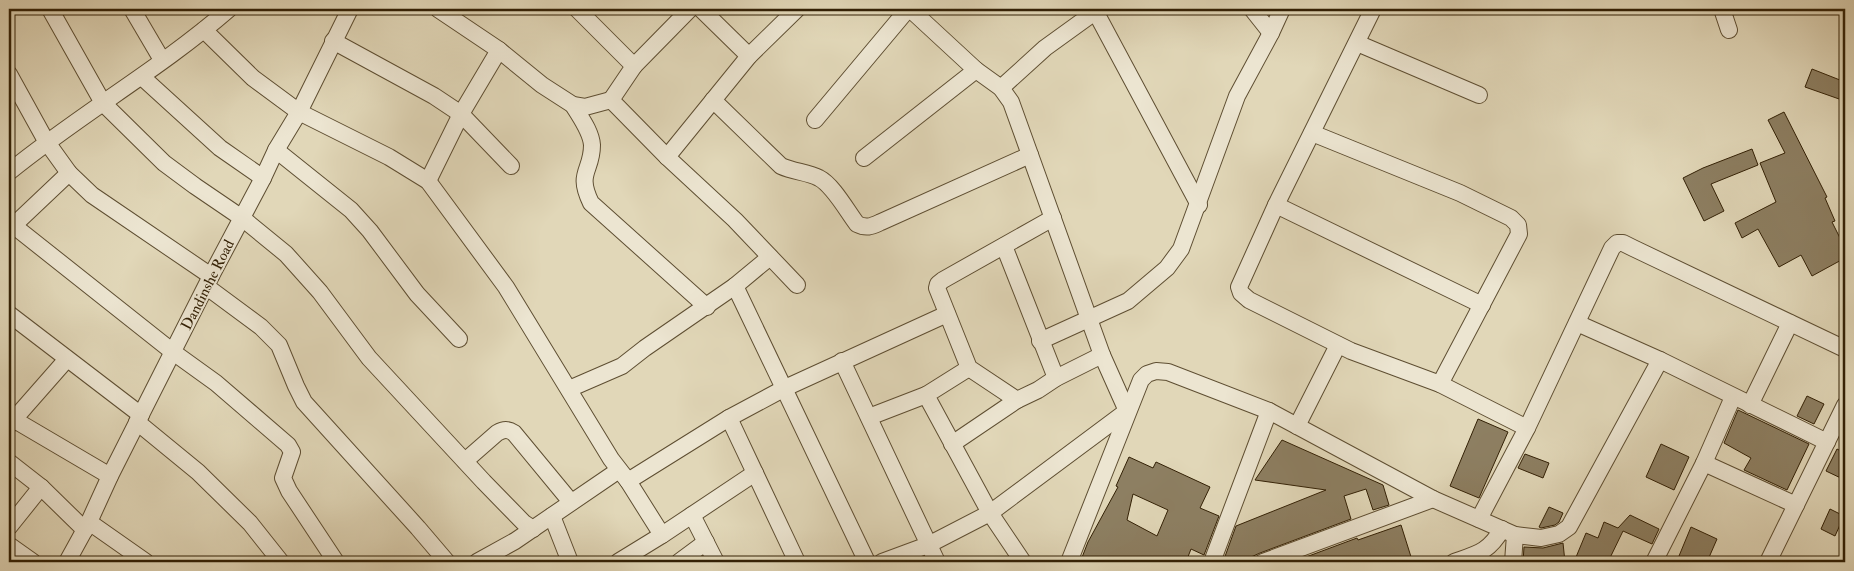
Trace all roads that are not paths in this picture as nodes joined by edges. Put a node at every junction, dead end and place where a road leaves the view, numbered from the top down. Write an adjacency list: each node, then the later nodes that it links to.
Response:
1 (50, 9): 32 (street)
2 (132, 9): 23 (street)
3 (227, 9): 16 (street)
4 (350, 9): 19 (street, Dandinshe Road)
5 (438, 9): 21 (street)
6 (577, 9): 24 (street)
7 (690, 9): 24 (street)
8 (701, 9): 22 (street)
9 (796, 9): 22 (street)
10 (909, 9): 25 (street); 36 (street)
11 (1252, 9): 18 (street)
12 (1282, 9): 18 (street)
13 (1373, 9): 20 (street)
14 (1722, 9): 17 (street)
15 (1096, 10): 28 (street); 48 (street)
16 (204, 30): 23 (street); 34 (street)
17 (1729, 30)
18 (1271, 33): 48 (street)
19 (333, 41): 34 (street, Dandinshe Road); 35 (street)
20 (1357, 42): 29 (street); 37 (street)
21 (499, 50): 33 (street); 35 (street)
22 (750, 56): 31 (street)
23 (162, 60): 27 (street)
24 (634, 66): 30 (street)
25 (976, 70): 28 (street); 42 (street)
26 (9, 74): 38 (street)
27 (142, 77): 32 (street); 46 (street)
28 (1001, 88): 40 (street)
29 (1479, 95)
30 (611, 100): 33 (street); 41 (street)
31 (713, 100): 40 (street); 41 (street)
32 (103, 103): 38 (street); 50 (street)
33 (573, 105): 59 (street)
34 (299, 112): 39 (street, Dandinshe Road); 47 (street)
35 (461, 114): 43 (street); 47 (street)
36 (815, 120)
37 (1312, 132): 49 (street); 58 (street)
38 (46, 141): 44 (street); 45 (street)
39 (276, 150): 46 (street, Dandinshe Road); 65 (street)
40 (1030, 155): 51 (street)
41 (667, 157): 54 (street)
42 (864, 158)
43 (511, 166)
44 (9, 172)
45 (69, 173): 52 (street); 55 (street)
46 (263, 178): 50 (street, Dandinshe Road)
47 (428, 181): 78 (street)
48 (1199, 205): 61 (street)
49 (1276, 205): 58 (street); 67 (street)
50 (242, 218): 55 (street, Dandinshe Road); 95 (street)
51 (1053, 218): 53 (street); 61 (street)
52 (11, 224): 69 (street)
53 (1004, 246): 60 (street); 66 (street)
54 (770, 257): 56 (street); 57 (street)
55 (209, 282): 69 (street, Dandinshe Road); 122 (street)
56 (797, 285)
57 (735, 286): 59 (street); 77 (street)
58 (1482, 305): 76 (street)
59 (707, 307): 78 (street)
60 (947, 314): 73 (street); 74 (street)
61 (1089, 318): 66 (street); 70 (street)
62 (1577, 323): 63 (street); 72 (street); 91 (street)
63 (1790, 323): 68 (street); 82 (street)
64 (12, 324): 71 (street)
65 (459, 339)
66 (1040, 341): 75 (street)
67 (1338, 345): 76 (street); 90 (street)
68 (1845, 349)
69 (174, 352): 88 (street, Dandinshe Road); 121 (street)
70 (1102, 354): 75 (street); 84 (street)
71 (67, 359): 88 (street); 89 (street)
72 (1660, 360): 80 (street); 111 (street)
73 (842, 361): 77 (street); 86 (street)
74 (968, 368): 79 (street); 81 (street)
75 (1056, 378): 81 (street)
76 (1440, 384): 91 (street)
77 (785, 388): 87 (street); 129 (street)
78 (569, 389): 98 (street)
79 (926, 395): 86 (street); 93 (street)
80 (1733, 397): 82 (street); 96 (street)
81 (1017, 400): 93 (street)
82 (1750, 405): 92 (street)
83 (1845, 405): 92 (street)
84 (1127, 411): 85 (street); 104 (street); 133 (street)
85 (1269, 411): 90 (street); 134 (street)
86 (869, 417): 114 (street)
87 (729, 418): 97 (street); 98 (street)
88 (139, 419): 99 (street, Dandinshe Road); 120 (street)
89 (11, 422): 99 (street)
90 (1297, 426): 101 (street)
91 (1527, 428): 107 (street)
92 (1828, 442): 103 (street)
93 (952, 444): 104 (street)
94 (9, 462): 100 (street)
95 (465, 462): 102 (street); 110 (street)
96 (1704, 463): 103 (street); 138 (street)
97 (755, 473): 105 (street); 128 (street)
98 (623, 475): 102 (street); 112 (street)
99 (110, 476): 108 (street, Dandinshe Road)
100 (41, 487): 108 (street); 109 (street)
101 (1434, 499): 107 (street); 135 (street)
102 (571, 502): 106 (street)
103 (1796, 505): 116 (street)
104 (990, 513): 114 (street); 132 (street)
105 (692, 515): 112 (street); 113 (street)
106 (552, 516): 110 (street); 124 (street)
107 (1479, 519): 111 (street)
108 (87, 526): 118 (street, Dandinshe Road); 119 (street)
109 (9, 527)
110 (533, 529): 123 (street)
111 (1508, 532): 136 (street); 137 (street)
112 (662, 535): 125 (street)
113 (706, 542): 126 (street); 127 (street)
114 (928, 545): 130 (street); 131 (street)
115 (9, 546): 117 (street)
116 (1773, 560)
117 (33, 562)
118 (67, 562)
119 (146, 562)
120 (281, 562)
121 (336, 562)
122 (447, 562)
123 (477, 562)
124 (570, 562)
125 (618, 562)
126 (679, 562)
127 (716, 562)
128 (797, 562)
129 (867, 562)
130 (882, 562)
131 (938, 562)
132 (1023, 562)
133 (1069, 562)
134 (1212, 562)
135 (1263, 562)
136 (1454, 562)
137 (1513, 562)
138 (1654, 562)

